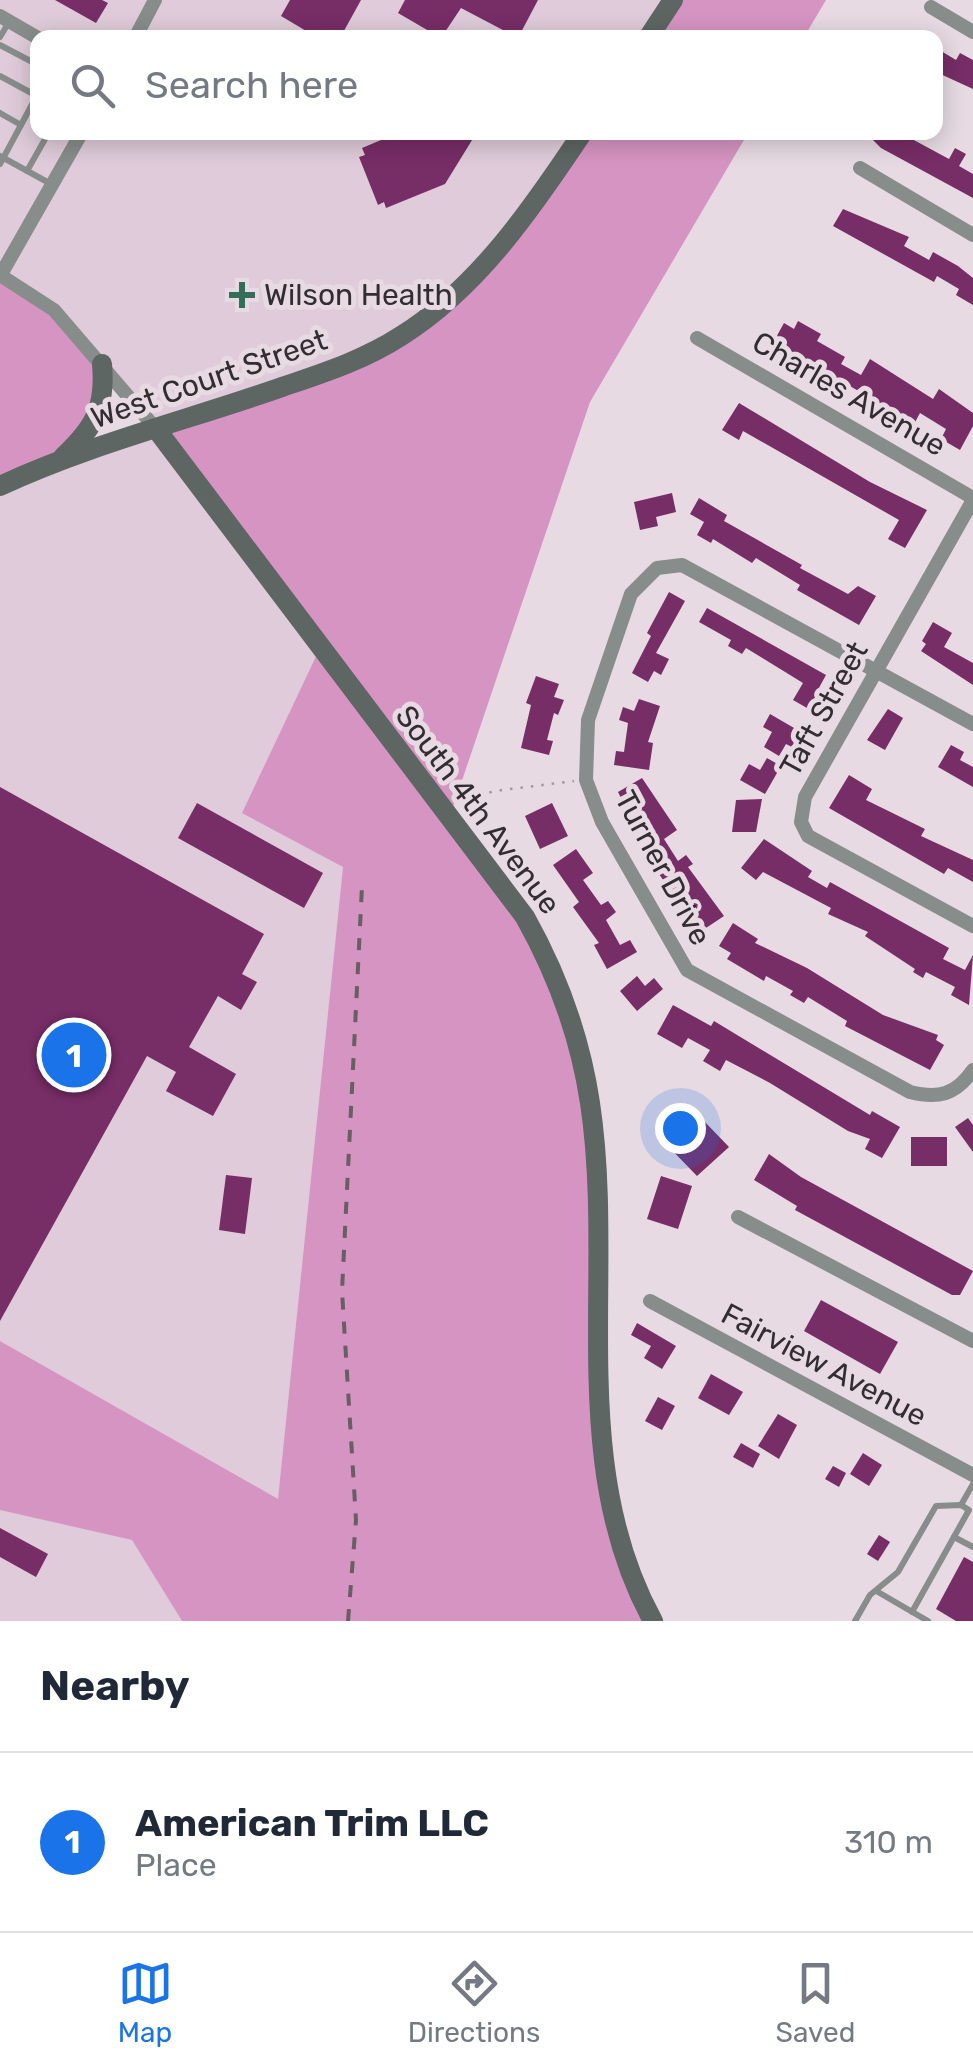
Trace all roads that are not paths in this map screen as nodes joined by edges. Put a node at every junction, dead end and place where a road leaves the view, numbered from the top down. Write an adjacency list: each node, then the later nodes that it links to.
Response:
1 (155, 0): 5 (street)
2 (673, 0): 6 (street)
3 (931, 7): 7 (street)
4 (5, 18): 8 (street); 9 (lane)
5 (139, 30)
6 (653, 30)
7 (973, 32)
8 (30, 33)
9 (0, 41): 10 (lane)
10 (30, 60)
11 (0, 76): 12 (lane)
12 (30, 91)
13 (30, 109): 15 (lane)
14 (0, 113): 15 (lane)
15 (22, 125): 19 (lane)
16 (44, 140): 21 (lane)
17 (77, 140): 22 (street)
18 (578, 140): 27 (street, West Court Street)
19 (1, 159): 21 (lane)
20 (860, 168): 23 (street)
21 (27, 171): 22 (lane)
22 (52, 184): 24 (street)
23 (973, 235)
24 (0, 275): 26 (street, South 4th Avenue)
25 (696, 338): 30 (street, Charles Avenue)
26 (102, 364): 27 (street, South 4th Avenue); 28 (street)
27 (157, 430): 28 (street, West Court Street); 47 (street, South 4th Avenue)
28 (60, 460): 29 (street, West Court Street)
29 (0, 486)
30 (973, 499): 31 (street, Taft Street)
31 (876, 672): 32 (street); 33 (street, Taft Street); 34 (street, Turner Drive)
32 (973, 724)
33 (973, 926)
34 (973, 1070)
35 (738, 1216): 37 (street)
36 (650, 1301): 38 (street, Fairview Avenue)
37 (973, 1341)
38 (973, 1475)
39 (973, 1484): 40 (lane)
40 (961, 1505): 41 (lane); 44 (lane)
41 (971, 1511): 42 (lane)
42 (954, 1537): 43 (lane); 45 (lane)
43 (973, 1547)
44 (878, 1592): 45 (lane); 46 (lane)
45 (912, 1612): 48 (lane)
46 (859, 1620)
47 (653, 1621)
48 (928, 1621)

